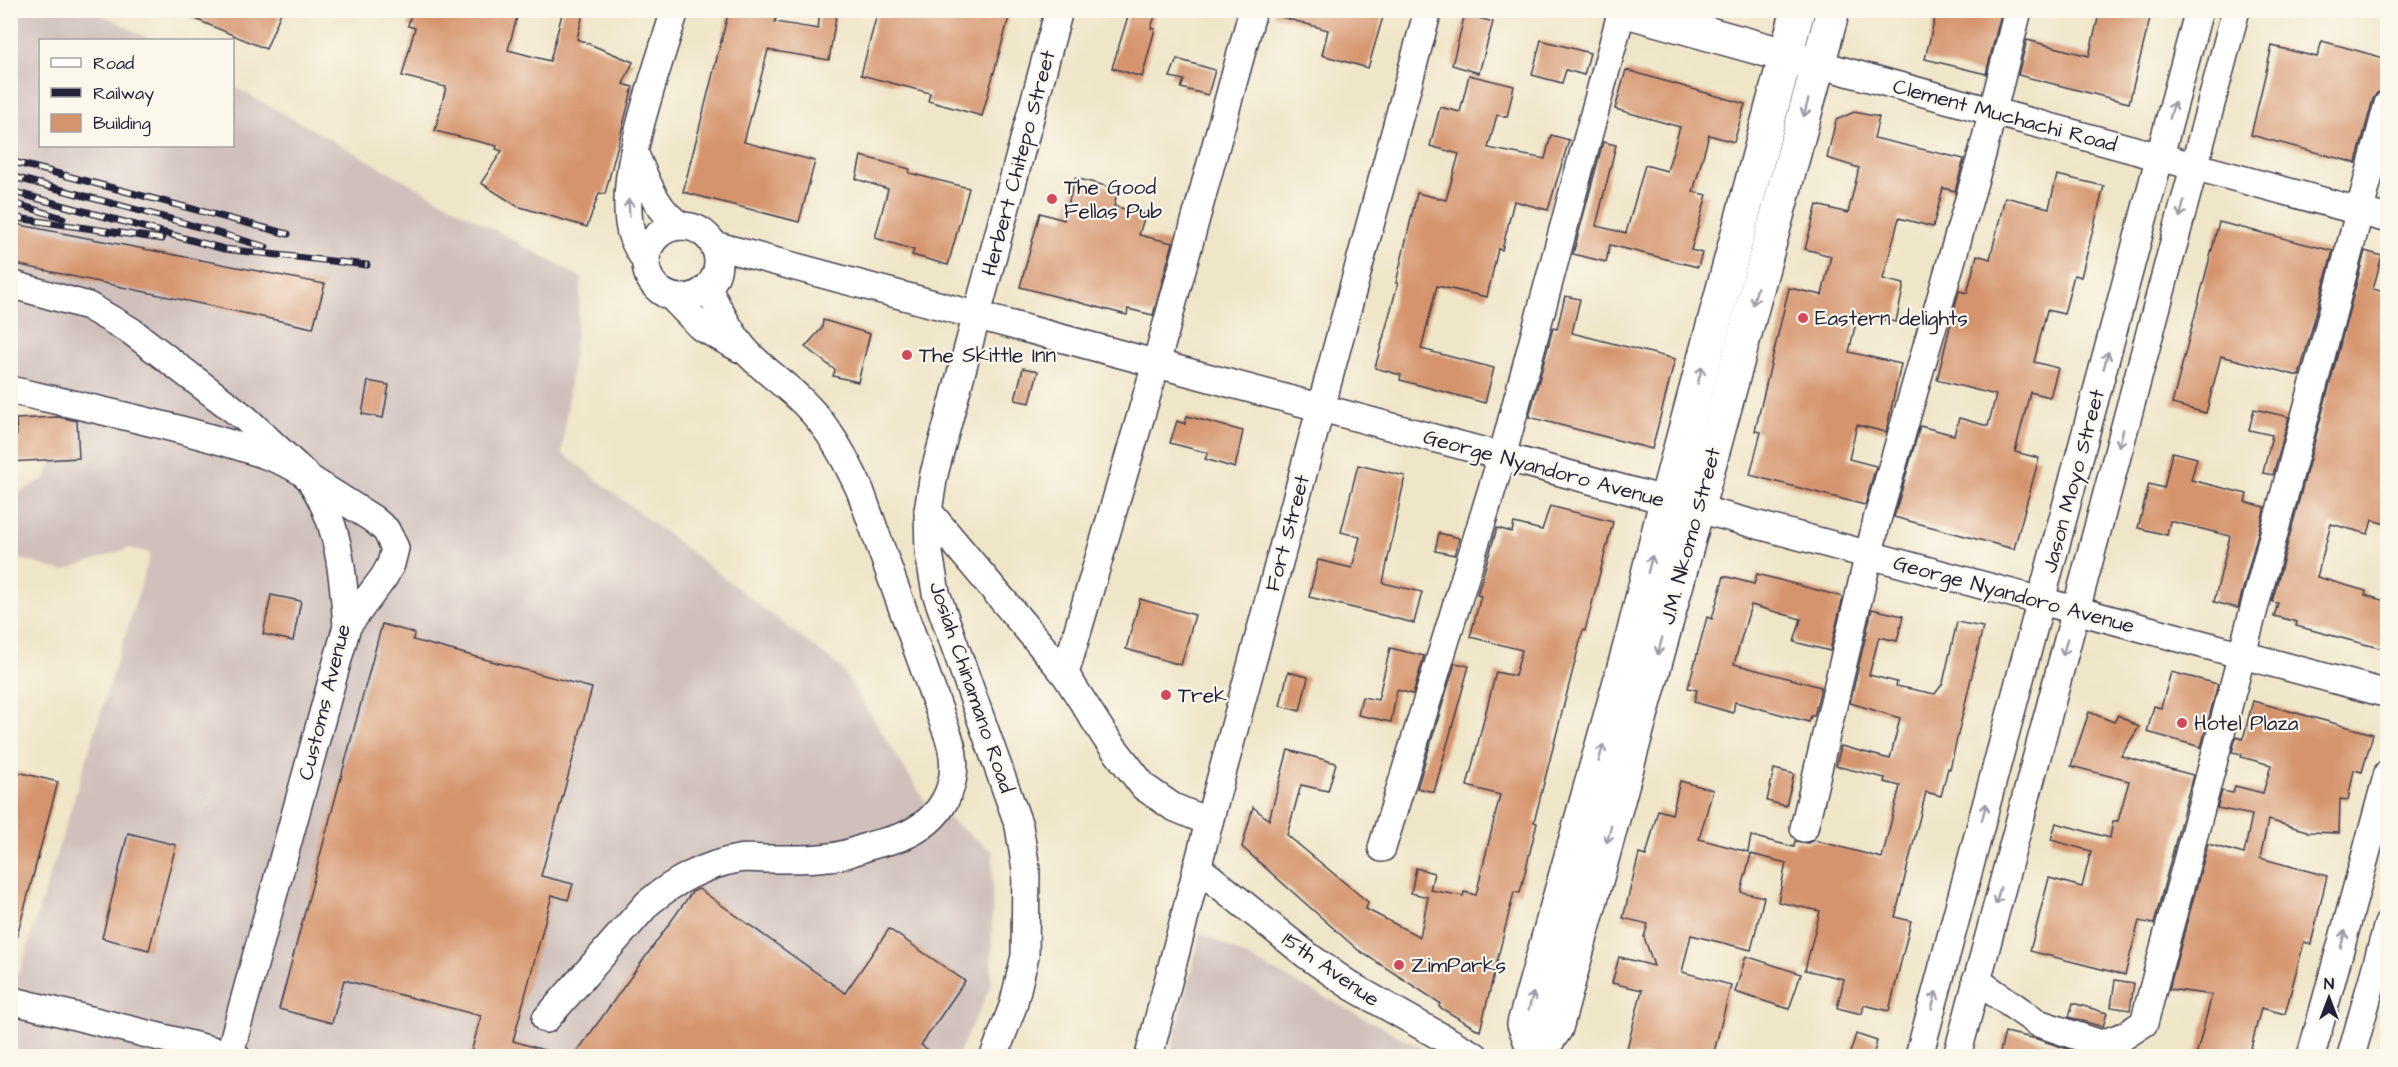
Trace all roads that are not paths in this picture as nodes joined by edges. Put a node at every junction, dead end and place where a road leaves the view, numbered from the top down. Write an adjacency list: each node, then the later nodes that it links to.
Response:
1 (675, 10): 15 (street)
2 (1059, 10): 27 (street, Herbert Chitepo Street)
3 (1253, 10): 29 (street)
4 (1428, 10): 31 (street, Fort Street)
5 (1623, 10): 11 (main road, Clement Muchachi Road); 32 (street)
6 (1798, 10): 11 (main road, J.M. Nkomo Street)
7 (1833, 10): 12 (main road, J.M. Nkomo Street)
8 (2018, 10): 14 (street)
9 (2199, 10): 16 (street, Jason Moyo Street, one-way to 9)
10 (2236, 10): 17 (street, Jason Moyo Street)
11 (1786, 56): 12 (main road, Clement Muchachi Road); 34 (main road, J.M. Nkomo Street, one-way to 11)
12 (1818, 64): 14 (street, Clement Muchachi Road); 35 (main road, J.M. Nkomo Street, one-way to 35)
13 (2388, 104): 18 (street)
14 (1993, 112): 16 (street, Clement Muchachi Road); 37 (street)
15 (633, 151): 20 (street); 23 (street, one-way to 15)
16 (2160, 157): 17 (street, Clement Muchachi Road); 38 (street, Jason Moyo Street, one-way to 16)
17 (2194, 166): 18 (street, Clement Muchachi Road); 39 (street, Jason Moyo Street, one-way to 39)
18 (2358, 211): 19 (street, Clement Muchachi Road); 41 (street)
19 (2388, 219)
20 (681, 226): 21 (street); 23 (street)
21 (714, 245): 22 (street, George Nyandoro Avenue); 25 (street)
22 (770, 261): 25 (street, George Nyandoro Avenue); 27 (street, George Nyandoro Avenue)
23 (646, 262): 26 (street)
24 (10, 284): 33 (street)
25 (711, 284): 26 (street); 28 (street)
26 (672, 297): 28 (street)
27 (977, 316): 29 (street, George Nyandoro Avenue); 36 (street, Josiah Chinamano Road)
28 (747, 352): 52 (street)
29 (1156, 364): 31 (street, George Nyandoro Avenue); 42 (street)
30 (10, 390): 33 (street)
31 (1321, 408): 32 (street, George Nyandoro Avenue); 45 (street, Fort Street)
32 (1502, 457): 34 (street, George Nyandoro Avenue); 47 (street)
33 (310, 479): 40 (street, Customs Avenue); 40 (street)
34 (1666, 501): 35 (street, George Nyandoro Avenue); 57 (main road, J.M. Nkomo Street, one-way to 34)
35 (1697, 509): 37 (street, George Nyandoro Avenue); 57 (main road, J.M. Nkomo Street, one-way to 57)
36 (928, 511): 42 (street); 54 (street, Josiah Chinamano Road)
37 (1868, 555): 38 (street, George Nyandoro Avenue); 46 (street)
38 (2041, 601): 39 (street, George Nyandoro Avenue); 58 (street, Jason Moyo Street, one-way to 38)
39 (2075, 610): 41 (street, George Nyandoro Avenue); 50 (street, Jason Moyo Street, one-way to 50)
40 (347, 626): 53 (street, Customs Avenue)
41 (2241, 655): 43 (street, George Nyandoro Avenue); 50 (street)
42 (1065, 675): 45 (street)
43 (2388, 694)
44 (2388, 773): 60 (street, one-way to 44)
45 (1209, 822): 48 (street, Fort Street)
46 (1804, 828)
47 (1382, 848)
48 (1197, 867): 55 (street, Fort Street); 56 (street, 15th Avenue)
49 (2388, 924): 61 (street)
50 (1976, 980): 59 (street, Jason Moyo Street)
51 (10, 1000): 53 (street)
52 (546, 1019)
53 (232, 1056)
54 (994, 1056)
55 (1149, 1056)
56 (1474, 1056)
57 (1536, 1056)
58 (1919, 1056)
59 (1956, 1056)
60 (2311, 1056)
61 (2351, 1056)

